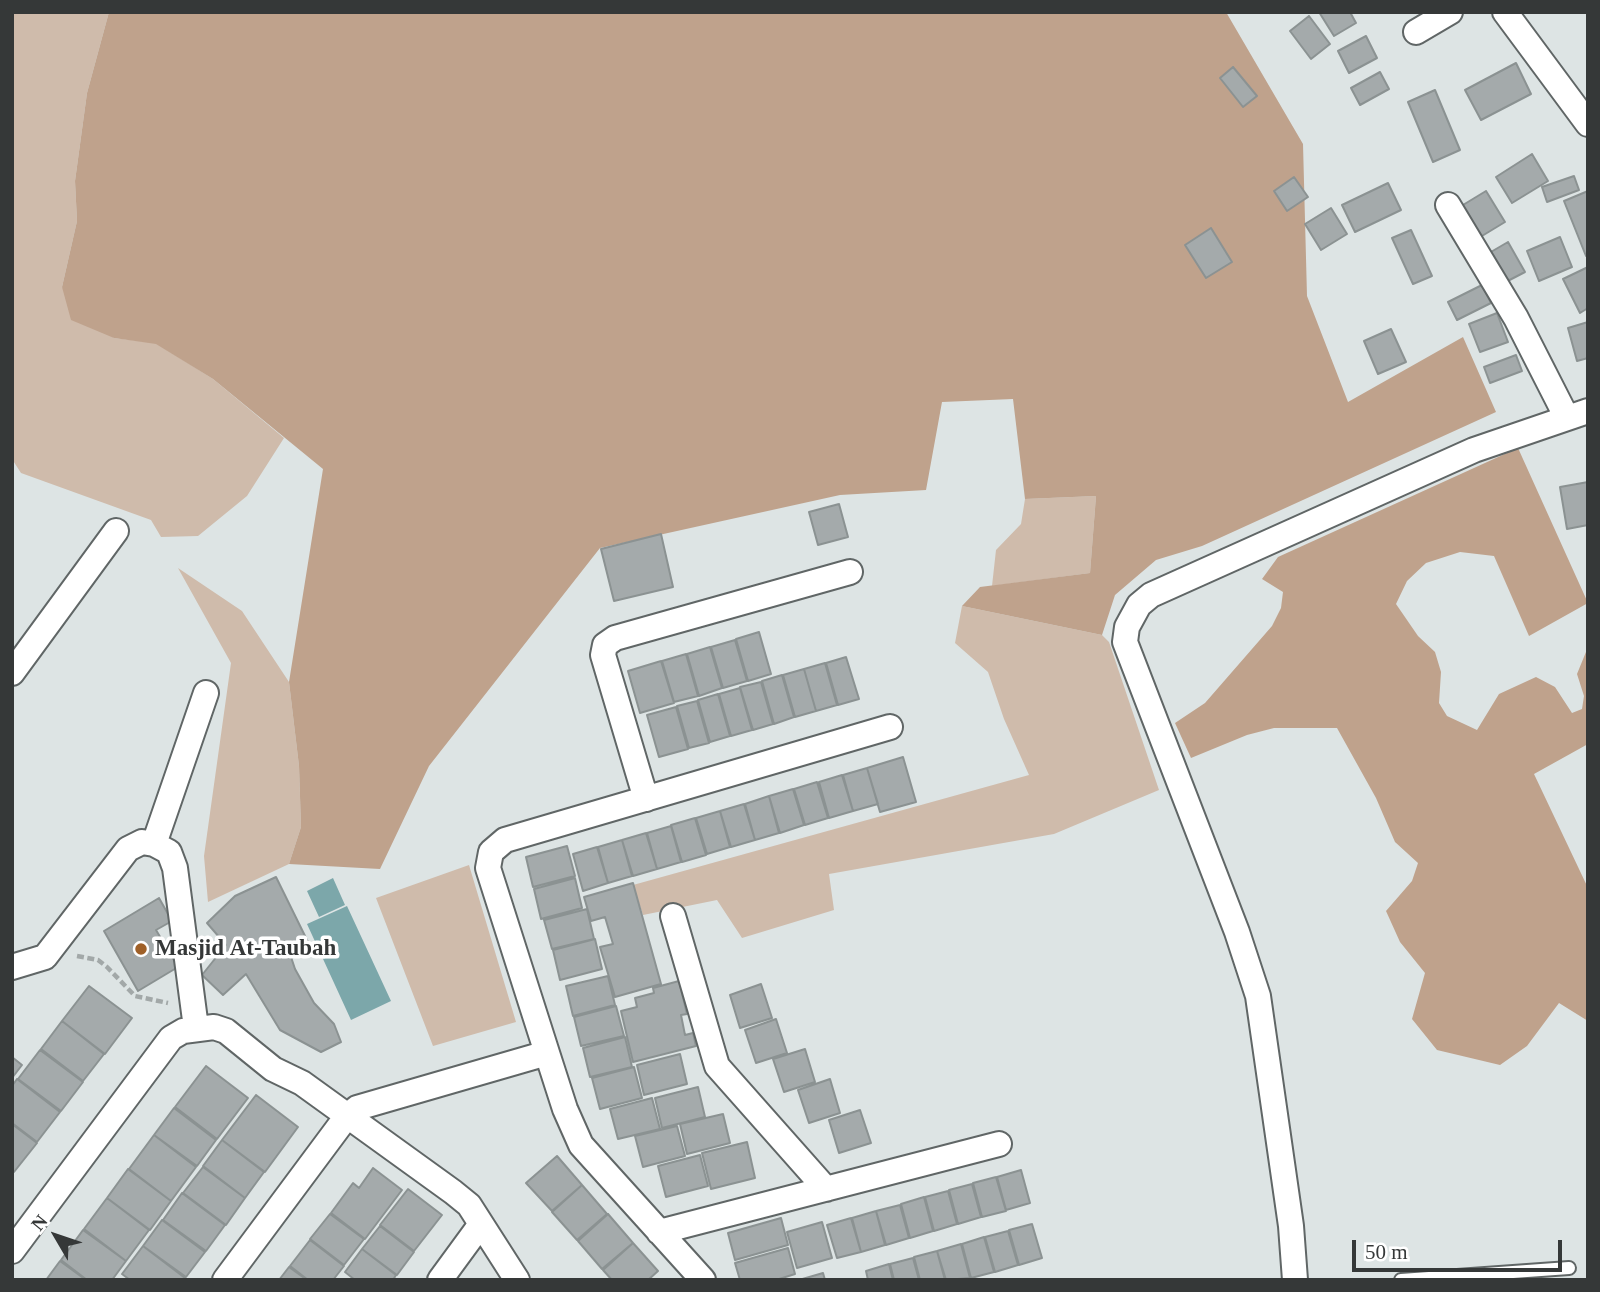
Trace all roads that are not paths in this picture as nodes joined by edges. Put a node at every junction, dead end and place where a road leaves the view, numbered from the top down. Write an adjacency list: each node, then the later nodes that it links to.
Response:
1 (1450, 12): 3 (street)
2 (1505, 12): 4 (street)
3 (1416, 32)
4 (1588, 124)
5 (1448, 205): 6 (street)
6 (1577, 414): 29 (street)
7 (116, 531): 9 (street)
8 (850, 572): 12 (street)
9 (12, 673)
10 (206, 693): 13 (street)
11 (890, 727): 12 (street)
12 (646, 799): 17 (street)
13 (154, 844): 15 (street); 16 (street)
14 (673, 916): 20 (street)
15 (12, 967)
16 (195, 1018): 18 (street); 23 (street)
17 (547, 1054): 18 (street); 22 (street)
18 (346, 1116): 21 (street); 25 (street)
19 (999, 1144): 20 (street)
20 (826, 1189): 22 (street)
21 (481, 1224): 26 (street); 27 (street)
22 (659, 1231): 28 (street)
23 (12, 1251)
24 (1569, 1268): 30 (lane)
25 (225, 1280)
26 (440, 1280)
27 (517, 1280)
28 (703, 1280)
29 (1295, 1280)
30 (1401, 1280)

